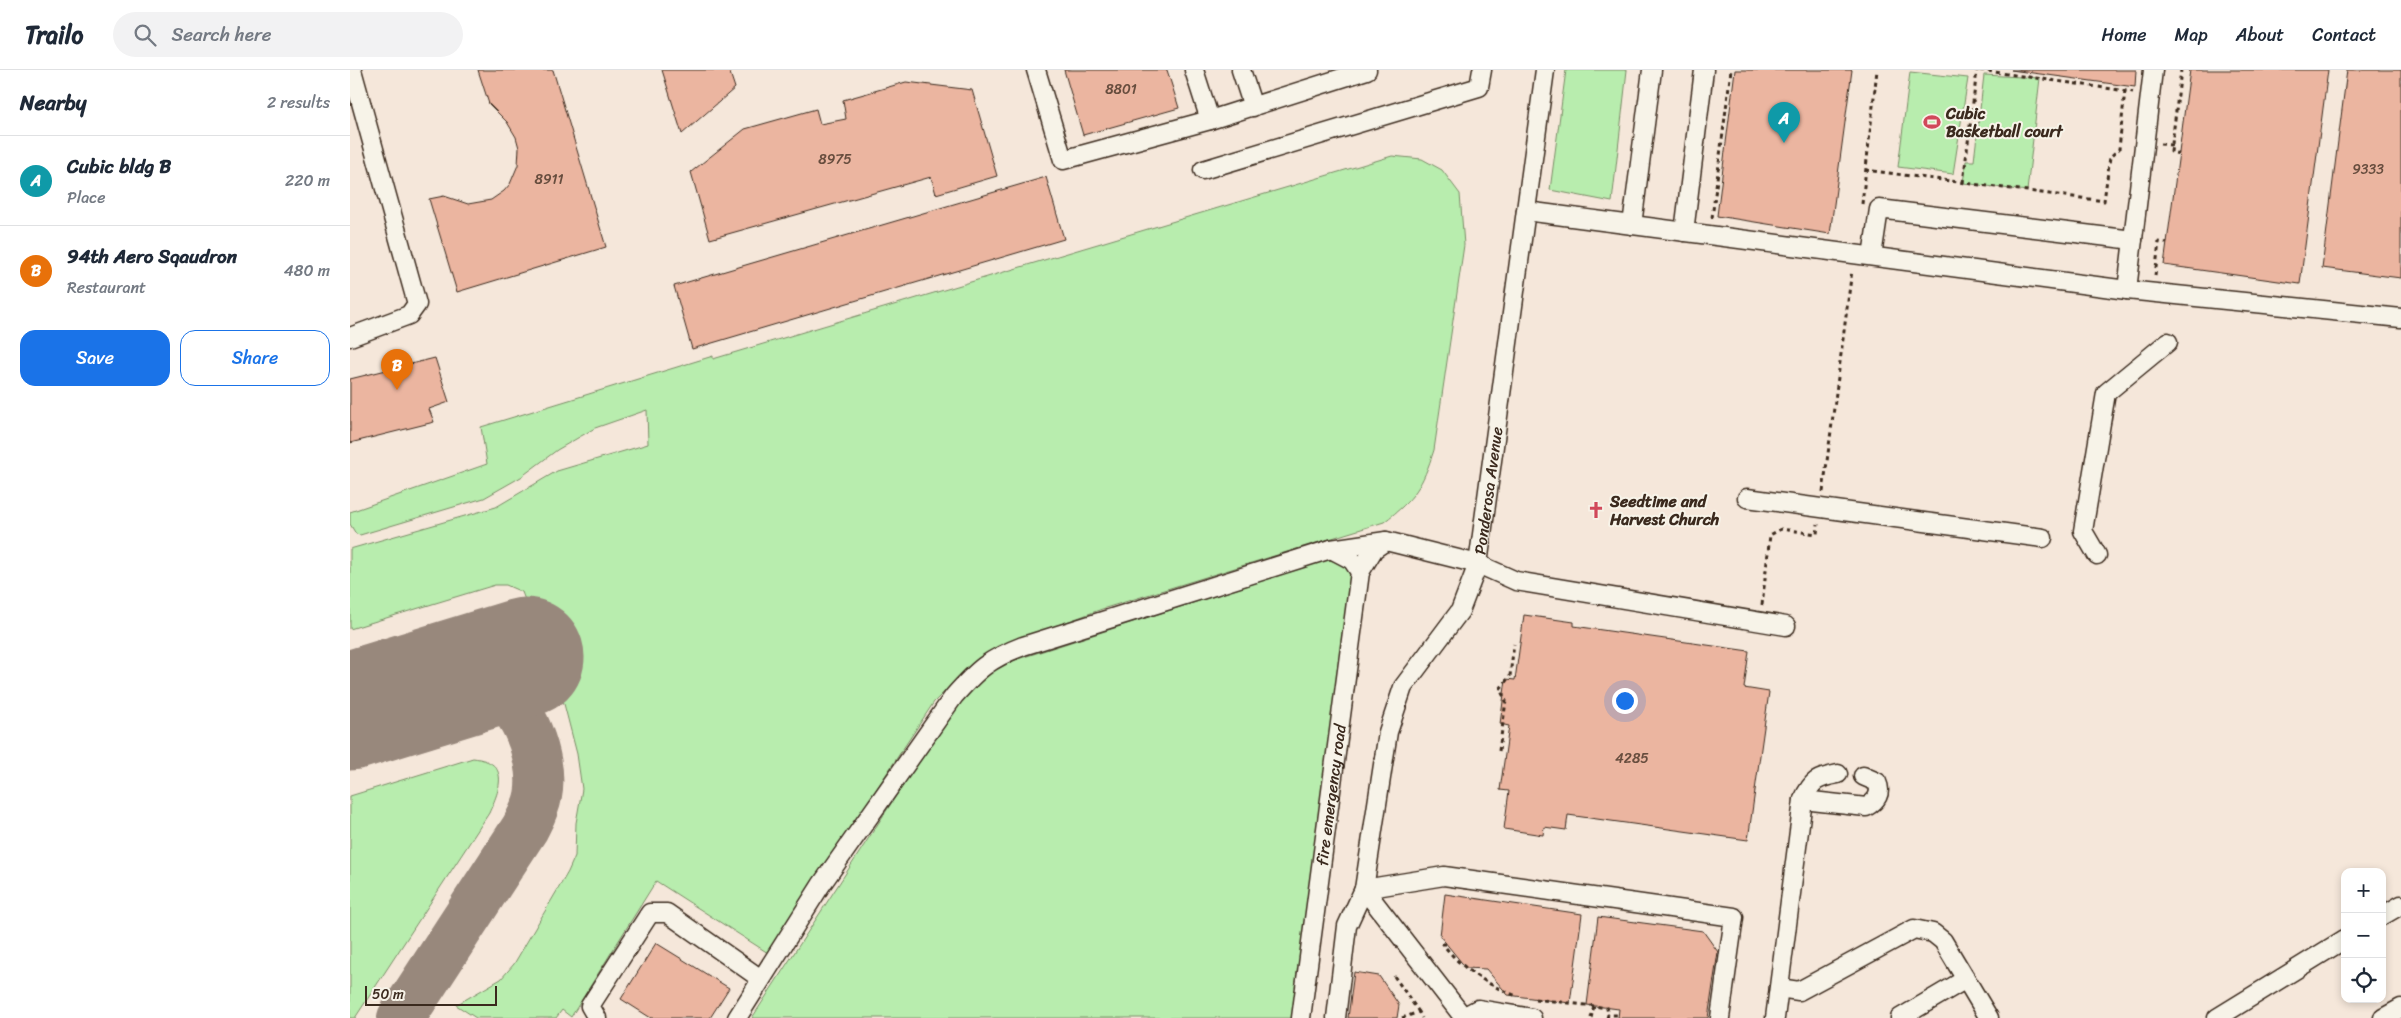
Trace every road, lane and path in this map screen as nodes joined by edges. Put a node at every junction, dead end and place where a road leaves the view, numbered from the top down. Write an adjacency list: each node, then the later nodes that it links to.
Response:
1 (352, 70): 37 (street)
2 (1036, 70): 18 (street)
3 (1194, 70): 18 (street)
4 (1242, 70): 17 (street)
5 (1367, 70): 17 (street)
6 (1482, 70): 22 (street)
7 (1545, 70): 25 (street, Ponderosa Avenue)
8 (1652, 70): 28 (street)
9 (1704, 70): 29 (street)
10 (1731, 70): 27 (path)
11 (1877, 70): 23 (path)
12 (1979, 70): 15 (path); 24 (path)
13 (2153, 70): 30 (street)
14 (2182, 70): 20 (path)
15 (2125, 90): 16 (path); 24 (path)
16 (2137, 92)
17 (1253, 107): 18 (street)
18 (1210, 120)
19 (2156, 144): 20 (path)
20 (2172, 145): 21 (path)
21 (2179, 154)
22 (1203, 170)
23 (1865, 170): 24 (path); 26 (path)
24 (1963, 183)
25 (1526, 211): 28 (street); 46 (street, Ponderosa Avenue)
26 (1861, 213)
27 (1721, 221)
28 (1632, 225): 29 (street)
29 (1684, 232): 32 (street)
30 (2133, 240): 32 (street); 34 (street)
31 (2167, 243): 35 (path)
32 (1872, 256): 34 (street)
33 (1852, 265): 39 (path)
34 (2127, 290): 35 (street)
35 (2152, 292): 36 (street)
36 (2401, 318)
37 (350, 337)
38 (2168, 342): 45 (street)
39 (1823, 495)
40 (1747, 498): 42 (street)
41 (1819, 520): 48 (path)
42 (2043, 538)
43 (1386, 541): 44 (street); 46 (street); 47 (street, fire emergency road)
44 (1330, 549): 47 (street); 61 (street)
45 (2097, 555)
46 (1478, 564): 49 (street); 55 (street, Ponderosa Avenue)
47 (1360, 572): 74 (street, fire emergency road)
48 (1761, 608)
49 (1786, 626)
50 (1514, 644): 51 (path)
51 (1499, 751)
52 (1838, 774): 54 (street)
53 (1863, 776): 54 (street)
54 (1803, 800): 63 (street)
55 (1364, 889): 71 (street); 75 (street, Ponderosa Avenue); 80 (street)
56 (2401, 905): 57 (street)
57 (2386, 914)
58 (2341, 941): 84 (street)
59 (1446, 944): 64 (path)
60 (1394, 976): 68 (path)
61 (761, 979): 72 (street); 73 (street)
62 (1966, 979): 63 (street); 82 (street); 83 (street)
63 (1779, 988): 81 (street)
64 (1520, 998)
65 (1529, 998): 66 (path)
66 (1594, 1006): 70 (path); 79 (path)
67 (2401, 1008): 85 (street)
68 (1419, 1012): 76 (path); 77 (path)
69 (1618, 1015): 70 (path)
70 (1608, 1016)
71 (1463, 1017): 78 (street)
72 (597, 1018)
73 (736, 1018)
74 (1301, 1018)
75 (1336, 1018)
76 (1402, 1018)
77 (1422, 1018)
78 (1532, 1018)
79 (1591, 1018)
80 (1720, 1018)
81 (1775, 1018)
82 (1900, 1018)
83 (1989, 1018)
84 (2217, 1018)
85 (2383, 1018)

